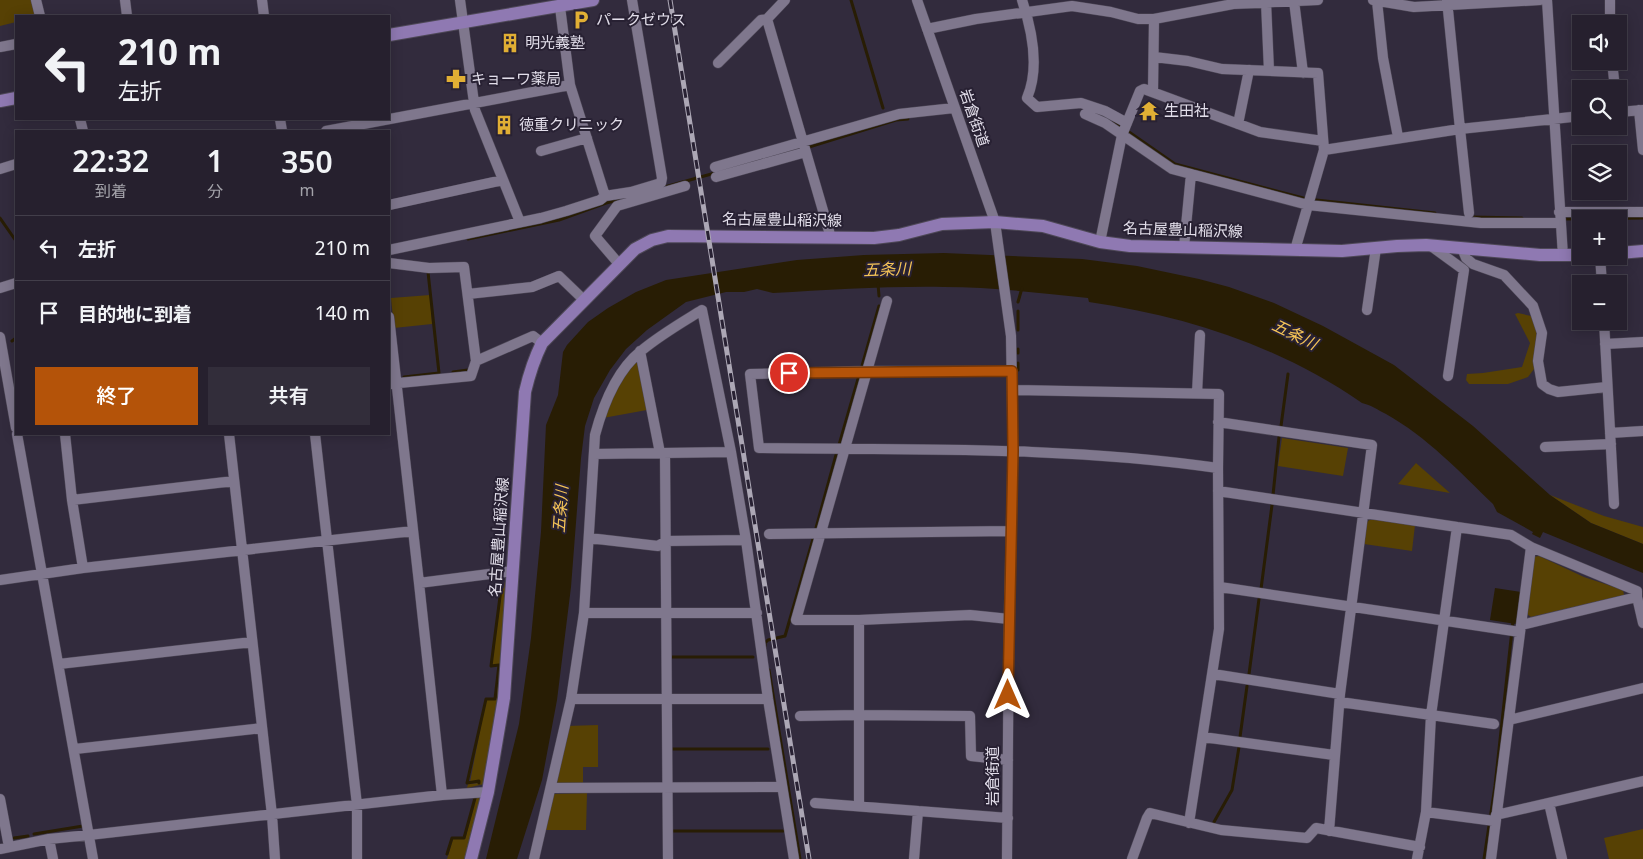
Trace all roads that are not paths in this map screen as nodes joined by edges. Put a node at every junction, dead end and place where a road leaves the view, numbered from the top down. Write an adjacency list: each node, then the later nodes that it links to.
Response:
1 (36, 0): 24 (street)
2 (125, 0): 25 (street)
3 (262, 0): 26 (street)
4 (460, 0): 30 (street)
5 (593, 0): 22 (main road)
6 (632, 0): 70 (street)
7 (785, 0): 28 (street)
8 (917, 0): 31 (street, 岩倉街道)
9 (1022, 0): 23 (street)
10 (1306, 0): 11 (street); 16 (street)
11 (1318, 0)
12 (1373, 0): 17 (street)
13 (1540, 0): 21 (street)
14 (1546, 0): 51 (street)
15 (1610, 0): 27 (street)
16 (1294, 1): 19 (street); 39 (street)
17 (1377, 1): 20 (street); 58 (street)
18 (1233, 2): 19 (street); 29 (street)
19 (1266, 2): 38 (street)
20 (1398, 2): 21 (street)
21 (1447, 2): 55 (street)
22 (560, 7): 30 (main road); 40 (street)
23 (1026, 12): 29 (street); 31 (street); 53 (street)
24 (40, 15)
25 (127, 15)
26 (264, 15)
27 (1610, 15)
28 (767, 19): 36 (street); 61 (street)
29 (1154, 19): 35 (street)
30 (463, 23): 32 (main road); 44 (street)
31 (927, 29): 45 (street, 岩倉街道)
32 (390, 35)
33 (15, 44): 34 (street)
34 (0, 47)
35 (1154, 57): 37 (street); 41 (street)
36 (718, 63)
37 (1249, 70): 38 (street); 54 (street)
38 (1269, 71): 39 (street)
39 (1302, 73): 60 (street)
40 (570, 85): 44 (street); 59 (street)
41 (1153, 92): 53 (street); 54 (street)
42 (15, 98): 43 (main road)
43 (0, 101)
44 (474, 104): 50 (street); 68 (street)
45 (954, 108): 61 (street); 77 (street, 岩倉街道)
46 (1641, 110): 47 (street); 62 (street)
47 (1627, 111)
48 (1085, 114): 57 (street)
49 (1572, 117): 51 (street)
50 (390, 119)
51 (1554, 119): 55 (street); 73 (street)
52 (386, 120): 56 (street)
53 (1127, 123): 57 (street)
54 (1238, 124): 60 (street)
55 (1460, 129): 58 (street); 75 (street)
56 (331, 130)
57 (1122, 135): 67 (street); 80 (street)
58 (1398, 137): 60 (street)
59 (587, 138): 63 (street); 70 (street)
60 (1324, 145): 71 (street)
61 (804, 147): 66 (street); 79 (street)
62 (1643, 150)
63 (541, 151)
64 (15, 164): 65 (street)
65 (0, 169)
66 (715, 172)
67 (1191, 174): 71 (street); 82 (street)
68 (503, 180): 72 (street); 76 (street)
69 (685, 186): 92 (street)
70 (605, 196): 76 (street)
71 (1309, 201): 78 (street); 86 (street)
72 (390, 205)
73 (1559, 212): 74 (street); 78 (street)
74 (1643, 212)
75 (1469, 213)
76 (520, 222): 85 (street)
77 (995, 222): 79 (main road, 名古屋豊山稲沢線); 80 (main road, 名古屋豊山稲沢線); 109 (street, 岩倉街道)
78 (1560, 223): 89 (street)
79 (830, 238): 92 (main road, 名古屋豊山稲沢線)
80 (1100, 242): 82 (main road, 名古屋豊山稲沢線)
81 (1431, 246): 83 (main road, 名古屋豊山稲沢線); 84 (main road, 名古屋豊山稲沢線); 110 (street)
82 (1184, 247): 86 (main road, 名古屋豊山稲沢線)
83 (1376, 248): 86 (main road, 名古屋豊山稲沢線); 98 (street)
84 (1462, 248): 89 (main road, 名古屋豊山稲沢線); 112 (street)
85 (390, 250)
86 (1295, 250)
87 (1643, 251): 88 (main road)
88 (1627, 252)
89 (1563, 256): 90 (main road, 名古屋豊山稲沢線)
90 (1572, 256)
91 (390, 264): 95 (street)
92 (619, 264): 96 (main road, 名古屋豊山稲沢線)
93 (15, 283): 94 (street)
94 (0, 288)
95 (468, 294): 96 (street); 107 (street)
96 (584, 300): 104 (main road, 名古屋豊山稲沢線)
97 (887, 300): 108 (street)
98 (1367, 310)
99 (1604, 330): 105 (street)
100 (1200, 335): 114 (street)
101 (0, 337): 115 (street)
102 (390, 339): 111 (street)
103 (1643, 342): 105 (street)
104 (542, 343): 107 (street); 148 (main road, 名古屋豊山稲沢線)
105 (1605, 344): 112 (street)
106 (640, 352): 127 (street); 128 (street); 129 (street)
107 (476, 360): 111 (street)
108 (866, 371): 109 (street); 125 (street); 125 (street)
109 (1012, 371): 113 (street, 岩倉街道)
110 (1448, 376)
111 (392, 384): 137 (street)
112 (1608, 387): 118 (street)
113 (1012, 390): 114 (street); 126 (street, 岩倉街道)
114 (1197, 393): 116 (street)
115 (15, 422)
116 (1218, 422): 130 (street); 135 (street)
117 (1643, 431): 118 (street)
118 (1610, 433): 123 (street)
119 (17, 435): 149 (street)
120 (66, 435): 133 (street)
121 (229, 435): 131 (street)
122 (315, 435): 144 (street)
123 (1611, 444): 124 (street); 134 (street)
124 (1545, 447)
125 (844, 449): 126 (street); 139 (street)
126 (1013, 451): 130 (street); 138 (street, 岩倉街道)
127 (731, 452): 128 (street); 142 (street)
128 (663, 453): 129 (street); 143 (street)
129 (594, 454): 141 (street)
130 (1218, 468): 132 (street)
131 (234, 481): 133 (street); 146 (street)
132 (1218, 491): 135 (street); 152 (street)
133 (72, 500): 147 (street)
134 (1614, 504)
135 (1364, 512): 136 (street); 154 (street)
136 (1457, 527): 145 (street); 160 (street)
137 (413, 531): 144 (street); 151 (street)
138 (1010, 531): 139 (street); 158 (street, 岩倉街道)
139 (820, 533): 140 (street); 159 (street)
140 (769, 534)
141 (589, 538): 143 (street); 155 (street)
142 (746, 540): 143 (street); 157 (street)
143 (666, 541): 156 (street)
144 (327, 542): 146 (street); 190 (street)
145 (1531, 547): 153 (street); 162 (street)
146 (243, 550): 147 (street); 163 (street)
147 (84, 568): 149 (street)
148 (514, 571): 151 (street); 185 (main road, 名古屋豊山稲沢線)
149 (43, 573): 150 (street); 164 (street)
150 (0, 580)
151 (419, 583): 186 (street)
152 (1220, 587): 154 (street); 165 (street)
153 (1639, 593): 161 (street); 162 (street)
154 (1350, 606): 160 (street); 167 (street)
155 (584, 612): 156 (street); 168 (street)
156 (666, 613): 157 (street); 169 (street)
157 (757, 613): 170 (street)
158 (1009, 619): 159 (street); 180 (street, 岩倉街道)
159 (859, 620): 172 (street)
160 (1444, 621): 162 (street); 171 (street)
161 (1643, 623)
162 (1517, 629): 174 (street)
163 (252, 642): 164 (street); 176 (street)
164 (59, 664): 178 (street)
165 (1213, 674): 167 (street); 177 (street)
166 (1643, 688): 174 (street)
167 (1340, 698): 171 (street); 179 (street)
168 (571, 699): 169 (street); 183 (street)
169 (666, 699): 170 (street); 184 (street)
170 (768, 699): 182 (street)
171 (1431, 714): 175 (street); 193 (street)
172 (859, 715): 173 (street); 180 (street); 191 (street)
173 (800, 716)
174 (1509, 720): 196 (street)
175 (1494, 724)
176 (262, 728): 178 (street); 194 (street)
177 (1203, 737): 179 (street); 197 (street)
178 (75, 749): 199 (street)
179 (1334, 755): 198 (street)
180 (1008, 760): 195 (street, 岩倉街道)
181 (1643, 781): 189 (street)
182 (782, 787): 184 (street); 210 (street)
183 (551, 788): 184 (street); 208 (street)
184 (667, 788): 209 (street)
185 (488, 792): 186 (street); 207 (main road, 名古屋豊山稲沢線)
186 (442, 795): 190 (street)
187 (0, 799): 202 (street)
188 (815, 803): 191 (street)
189 (1549, 803): 196 (street); 216 (street)
190 (357, 805): 194 (street); 206 (street)
191 (859, 806): 192 (street)
192 (918, 811): 195 (street); 211 (street)
193 (1426, 812): 196 (street); 201 (street)
194 (272, 814): 199 (street); 205 (street)
195 (1008, 818): 212 (street, 岩倉街道)
196 (1496, 818): 215 (street)
197 (1189, 823): 198 (street); 213 (street)
198 (1329, 830): 201 (street)
199 (89, 834): 200 (street); 204 (street)
200 (49, 839): 202 (street); 203 (street)
201 (1420, 847): 214 (street)
202 (4, 848)
203 (53, 859)
204 (93, 859)
205 (275, 859)
206 (357, 859)
207 (472, 859)
208 (534, 859)
209 (668, 859)
210 (794, 859)
211 (914, 859)
212 (1007, 859)
213 (1132, 859)
214 (1418, 859)
215 (1491, 859)
216 (1562, 859)

